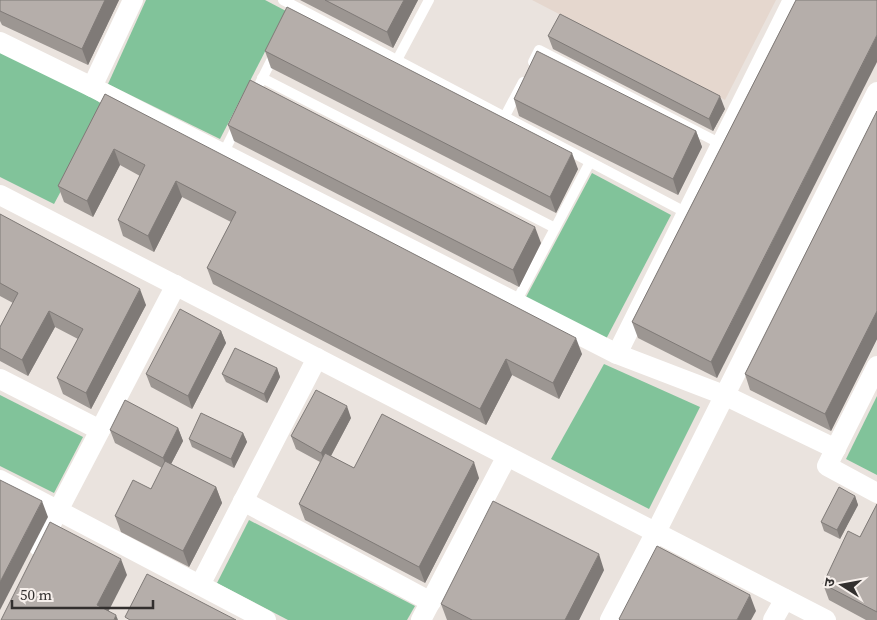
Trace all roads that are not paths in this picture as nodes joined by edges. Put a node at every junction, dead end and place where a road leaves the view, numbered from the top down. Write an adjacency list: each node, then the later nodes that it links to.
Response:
1 (133, 0): 9 (street)
2 (283, 0): 7 (lane)
3 (429, 0): 7 (lane)
4 (793, 0): 14 (street)
5 (0, 42): 9 (street)
6 (280, 43): 8 (lane)
7 (398, 60): 13 (lane)
8 (262, 78): 11 (lane); 19 (lane)
9 (92, 87): 15 (street)
10 (877, 92): 26 (street)
11 (254, 95)
12 (245, 112): 15 (lane)
13 (505, 116): 14 (lane); 16 (lane)
14 (721, 144): 18 (street)
15 (223, 154): 21 (street)
16 (590, 162): 18 (lane); 19 (lane)
17 (0, 195): 20 (street)
18 (687, 213): 22 (street)
19 (555, 228): 21 (lane)
20 (176, 285): 23 (street); 27 (street)
21 (516, 302): 22 (street)
22 (617, 354): 26 (street)
23 (317, 358): 29 (street); 32 (street)
24 (877, 366): 28 (street)
25 (0, 379): 27 (street)
26 (724, 395): 28 (street); 34 (street)
27 (100, 430): 33 (street)
28 (836, 449): 31 (street)
29 (508, 456): 34 (street); 38 (street)
30 (0, 480): 33 (street)
31 (877, 493)
32 (243, 502): 36 (street); 38 (street)
33 (58, 510): 35 (street); 36 (street)
34 (656, 532): 37 (street); 41 (street)
35 (32, 561)
36 (200, 585): 39 (street)
37 (785, 599): 42 (street); 43 (street)
38 (431, 602): 40 (street)
39 (266, 620)
40 (421, 620)
41 (610, 620)
42 (773, 620)
43 (826, 620)

